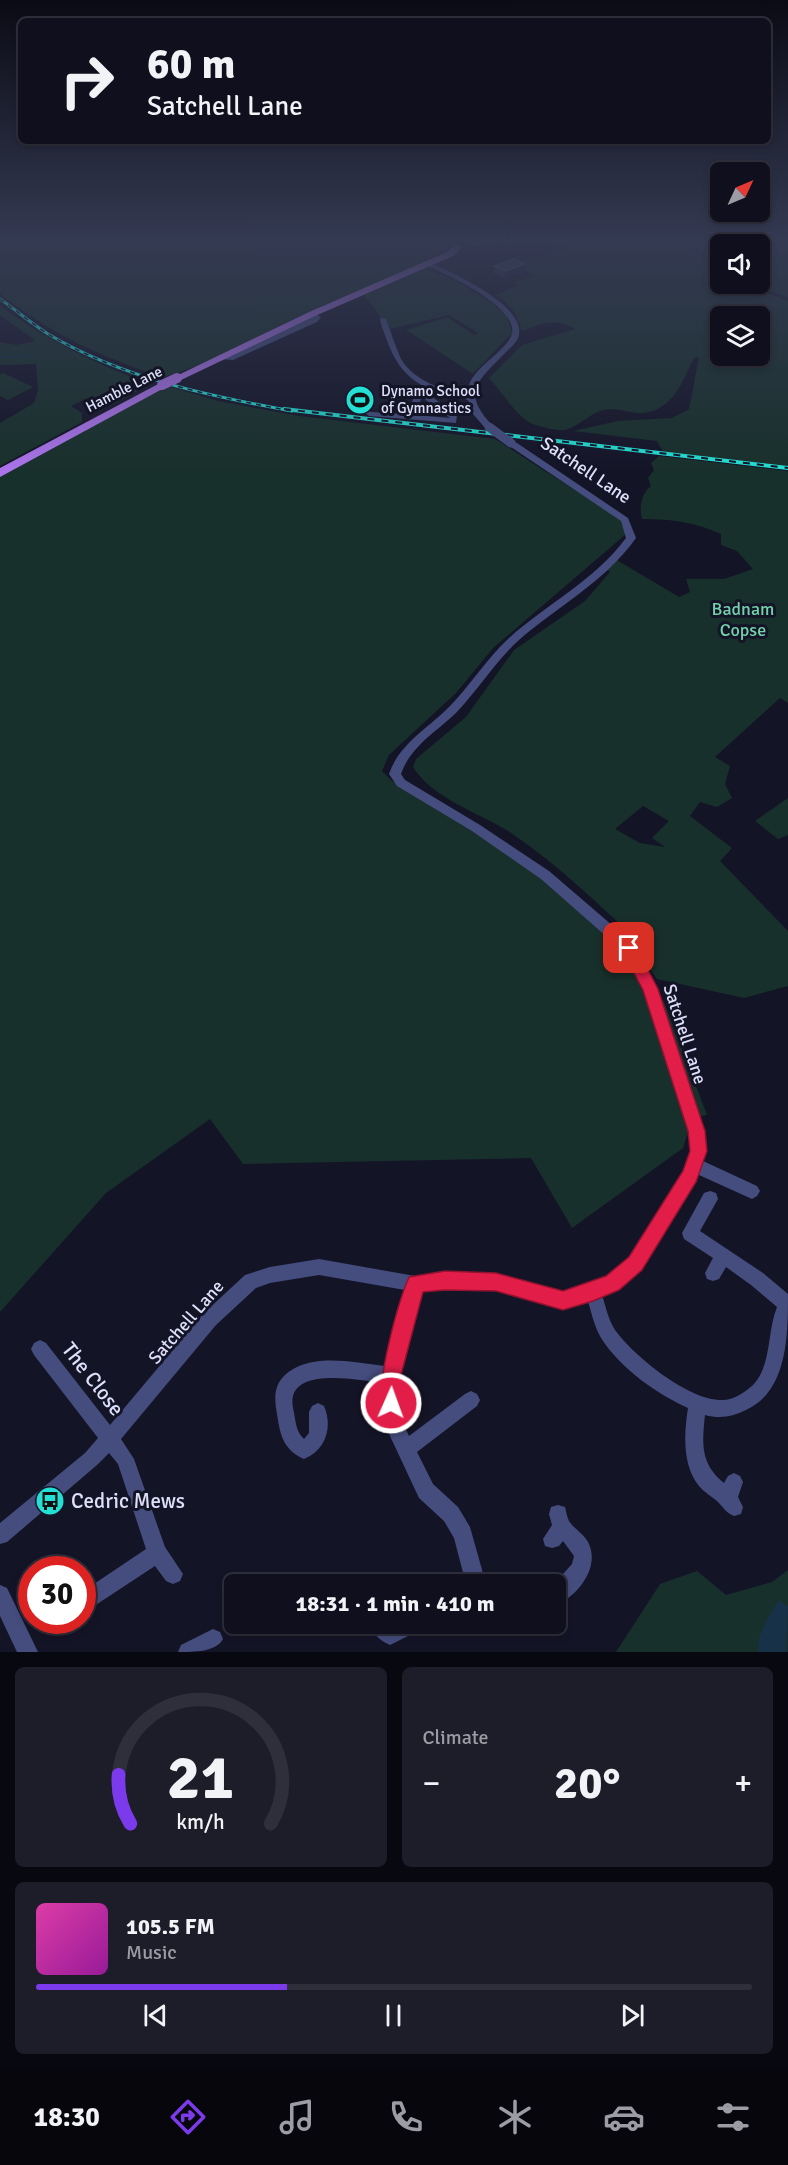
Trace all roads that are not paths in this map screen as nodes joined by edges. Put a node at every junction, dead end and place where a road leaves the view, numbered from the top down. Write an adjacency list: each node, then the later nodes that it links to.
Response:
1 (303, 318): 13 (main road, Hamble Lane, bridge)
2 (513, 318): 6 (street)
3 (382, 319): 4 (street)
4 (436, 389): 5 (street); 6 (street)
5 (423, 394): 7 (street); 10 (street)
6 (471, 398): 14 (street, Satchell Lane, bridge)
7 (433, 401): 9 (street); 11 (street)
8 (364, 409): 10 (street)
9 (445, 410): 12 (street); 12 (street)
10 (410, 417): 11 (street)
11 (425, 419): 12 (street)
12 (440, 420)
13 (0, 473)
14 (695, 1165): 15 (street); 20 (street, Satchell Lane)
15 (752, 1191)
16 (710, 1199): 17 (street)
17 (722, 1258): 18 (street); 21 (street)
18 (713, 1273)
19 (415, 1284): 20 (street, Satchell Lane); 23 (street); 27 (street, Satchell Lane)
20 (593, 1292): 25 (street)
21 (788, 1304): 25 (street)
22 (40, 1349): 27 (street, The Close)
23 (392, 1375): 26 (street); 28 (street)
24 (471, 1400): 28 (street)
25 (698, 1404): 29 (street)
26 (318, 1412)
27 (110, 1438): 31 (street, Satchell Lane); 32 (street, The Close)
28 (405, 1450): 34 (street)
29 (732, 1496)
30 (557, 1527): 35 (street)
31 (0, 1535)
32 (157, 1553): 33 (street, The Close); 36 (street)
33 (173, 1574)
34 (474, 1574)
35 (566, 1586)
36 (96, 1594)
37 (0, 1595): 39 (street)
38 (213, 1639): 40 (street)
39 (28, 1652)
40 (188, 1652)

